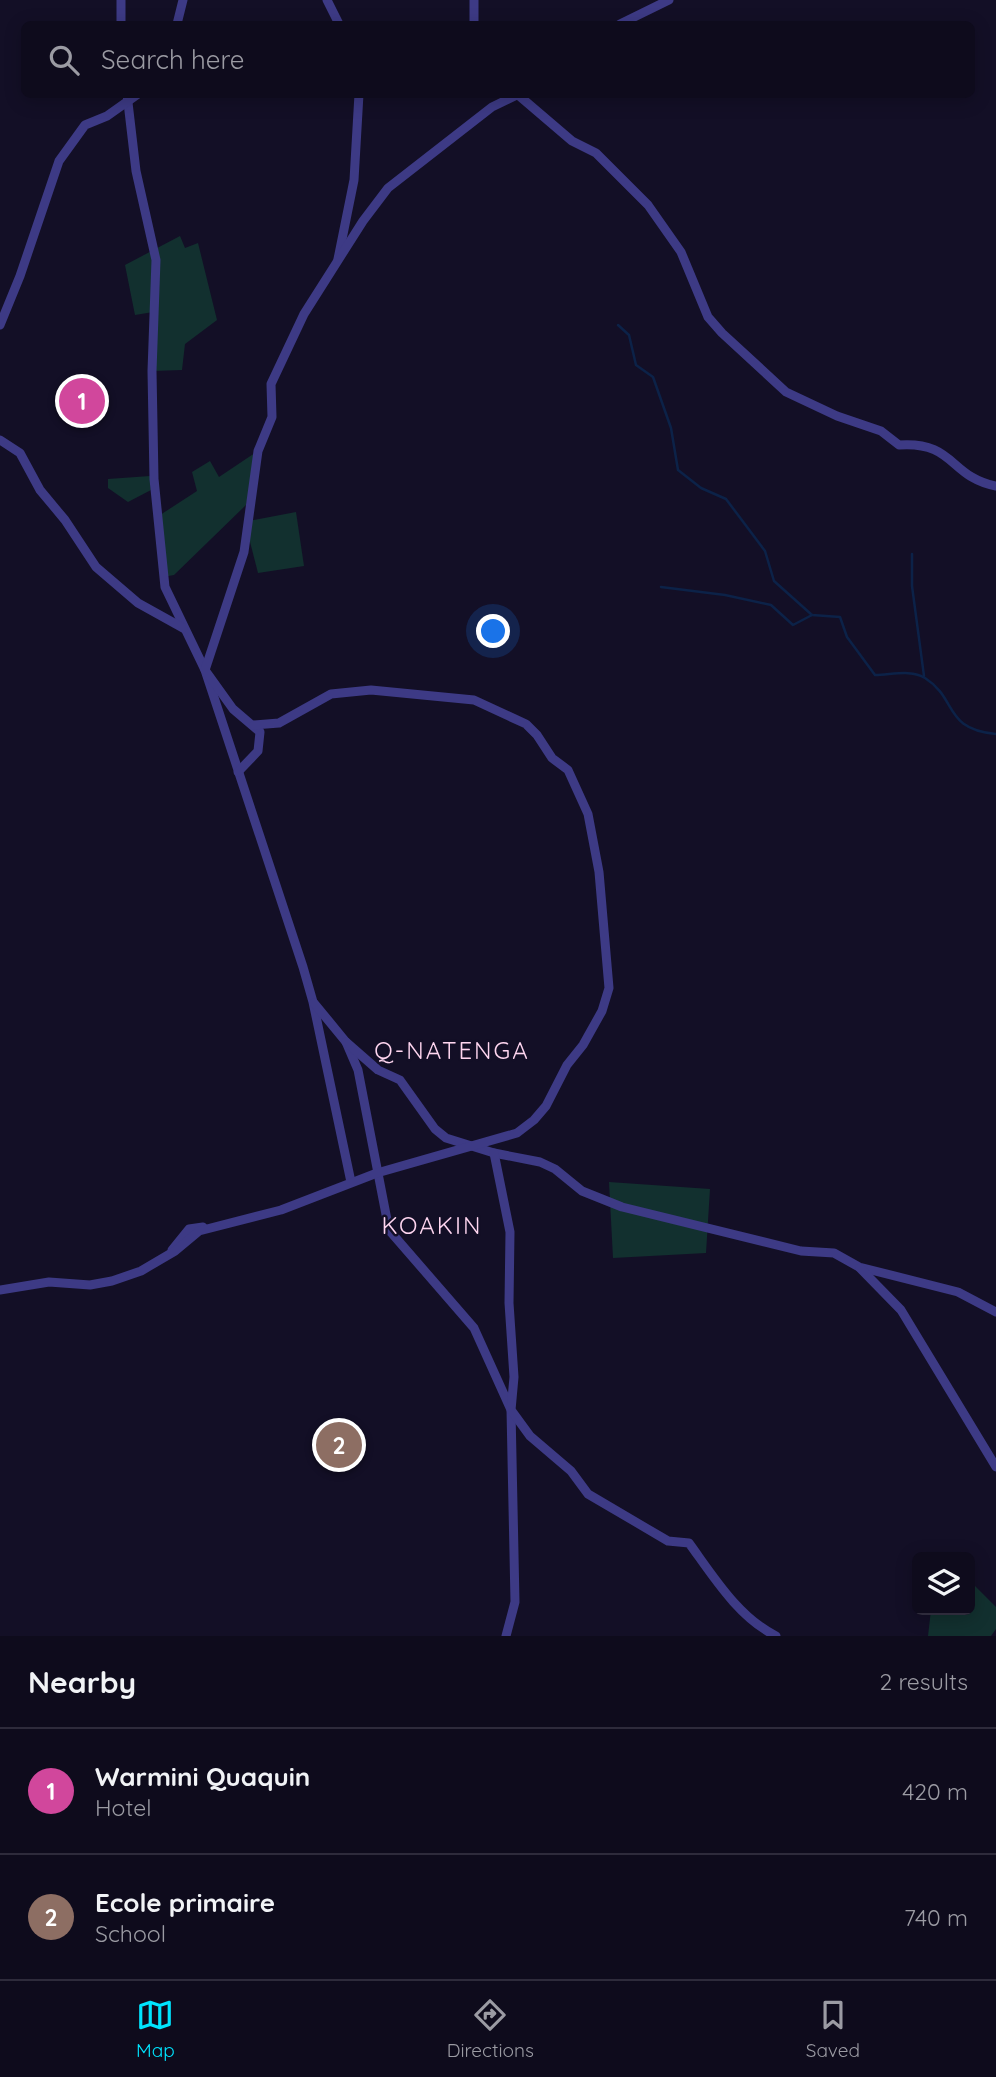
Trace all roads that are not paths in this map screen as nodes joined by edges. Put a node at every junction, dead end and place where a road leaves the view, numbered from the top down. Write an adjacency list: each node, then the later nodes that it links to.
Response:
1 (121, 0): 6 (street)
2 (183, 0): 7 (street)
3 (327, 0): 8 (street)
4 (474, 0): 9 (street)
5 (669, 0): 10 (street)
6 (121, 21)
7 (178, 21)
8 (338, 21)
9 (474, 21)
10 (626, 21)
11 (128, 98): 16 (street); 18 (street)
12 (139, 98): 16 (street)
13 (359, 98): 17 (street)
14 (512, 98): 17 (street)
15 (522, 98): 20 (street)
16 (131, 127): 21 (street)
17 (336, 266): 22 (street)
18 (0, 325)
19 (0, 440): 21 (street)
20 (996, 486)
21 (183, 628): 22 (street)
22 (205, 670): 23 (street); 24 (street)
23 (254, 725): 24 (street); 27 (street)
24 (238, 772): 25 (street)
25 (313, 1002): 26 (street); 30 (street)
26 (346, 1042): 27 (street); 29 (street)
27 (476, 1146): 28 (street); 29 (street)
28 (494, 1153): 31 (street); 34 (street)
29 (377, 1173): 30 (street); 34 (street)
30 (351, 1182): 32 (street)
31 (859, 1267): 33 (street); 35 (street)
32 (0, 1290)
33 (996, 1312)
34 (510, 1410): 36 (street); 37 (street)
35 (996, 1467)
36 (506, 1636)
37 (776, 1636)

